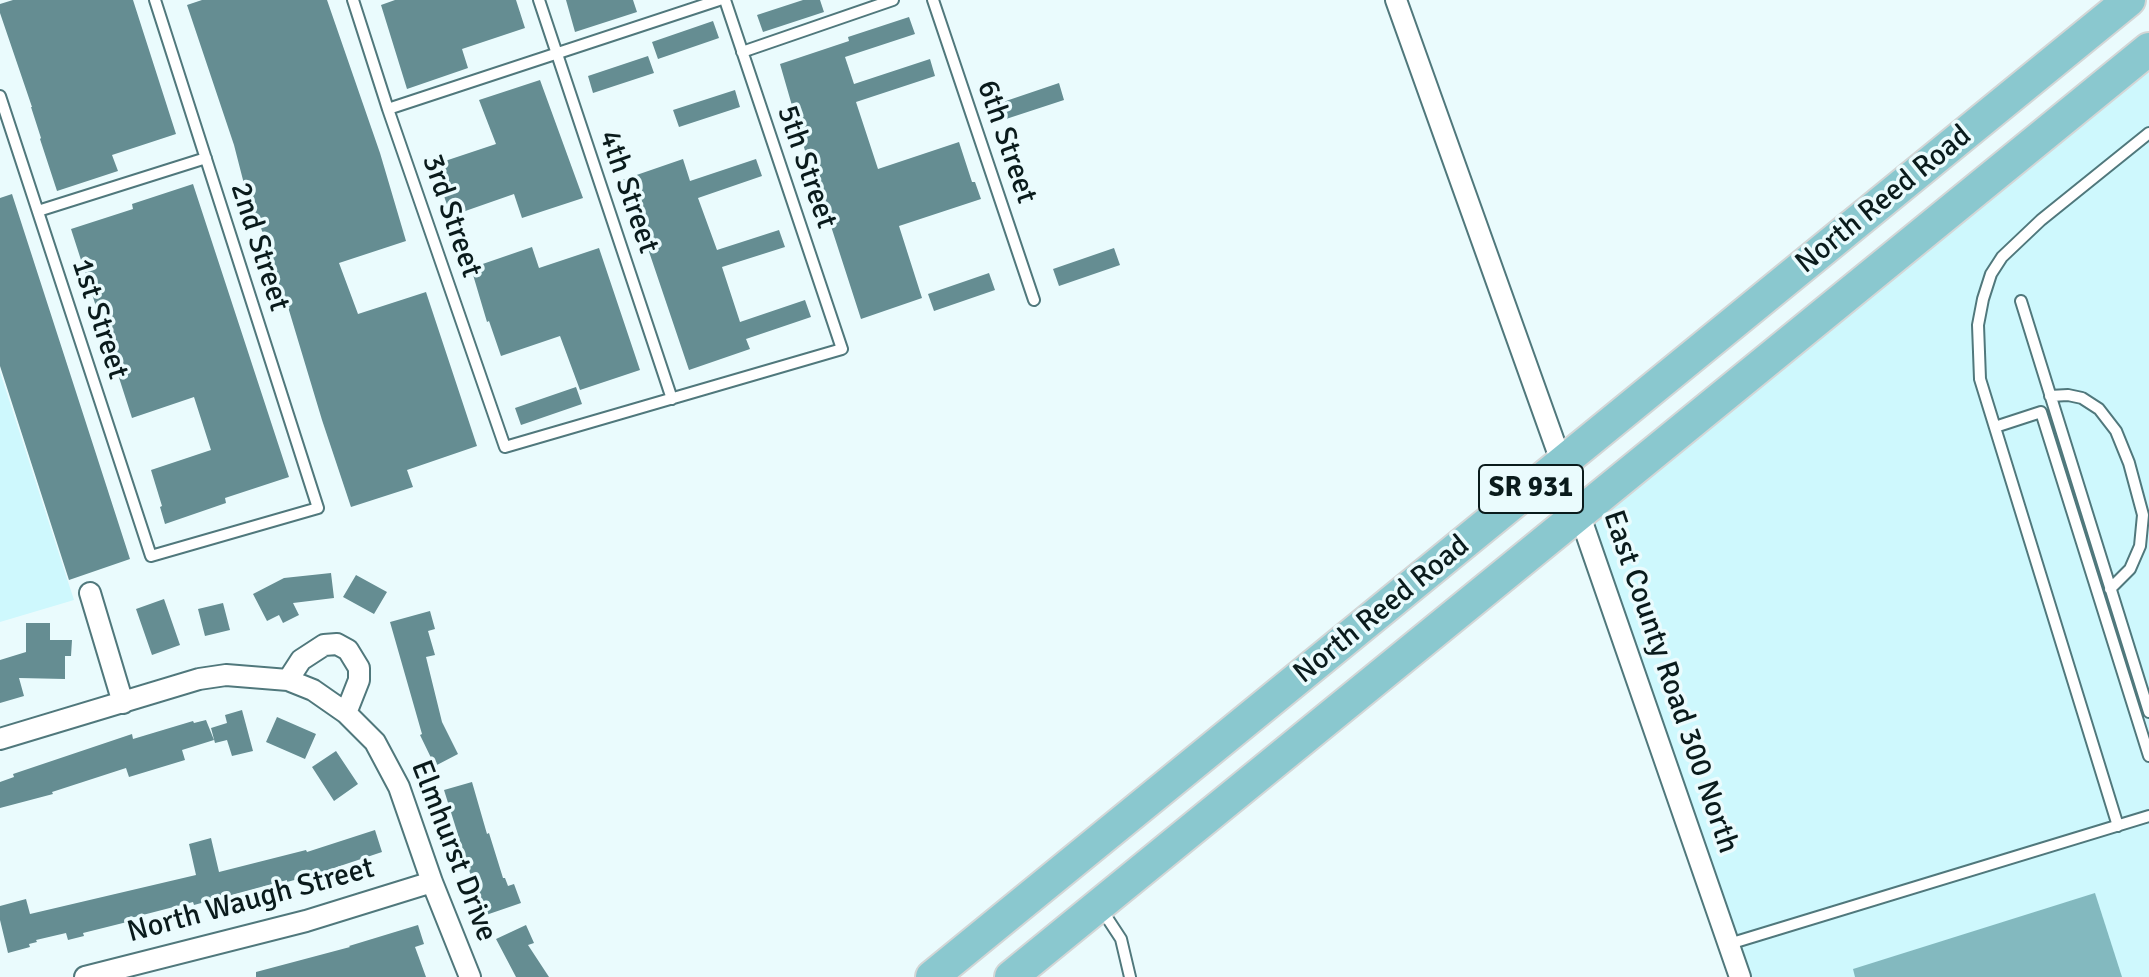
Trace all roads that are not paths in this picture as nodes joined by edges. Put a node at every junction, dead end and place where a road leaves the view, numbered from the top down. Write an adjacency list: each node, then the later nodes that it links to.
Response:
1 (155, 0): 15 (lane, 2nd Street)
2 (353, 0): 13 (lane, 3rd Street)
3 (539, 0): 11 (lane, 4th Street)
4 (722, 0): 10 (lane, 5th Street); 11 (lane)
5 (893, 0): 10 (lane)
6 (933, 0): 17 (lane, 6th Street)
7 (1396, 0): 22 (street, East County Road 300 North)
8 (2129, 0): 22 (main road, North Reed Road / SR 931)
9 (2149, 49): 23 (main road, North Reed Road / SR 931)
10 (742, 52): 20 (lane, 5th Street)
11 (556, 55): 13 (lane); 20 (lane, 4th Street)
12 (0, 96): 16 (lane, 1st Street)
13 (388, 109): 20 (lane, 3rd Street)
14 (2149, 133): 21 (lane)
15 (206, 158): 16 (lane); 24 (lane, 2nd Street)
16 (38, 211): 24 (lane, 1st Street)
17 (1034, 300)
18 (2021, 301): 19 (lane)
19 (2050, 396): 25 (lane); 25 (lane)
20 (672, 399)
21 (1995, 427): 32 (lane); 34 (lane)
22 (1562, 464): 23 (street, East County Road 300 North); 40 (main road, North Reed Road / SR 931)
23 (1580, 513): 36 (main road, North Reed Road / SR 931); 37 (street, East County Road 300 North)
24 (151, 556)
25 (2110, 589): 29 (lane)
26 (90, 593): 28 (street)
27 (288, 680): 28 (street); 30 (street, Elmhurst Drive); 30 (street)
28 (123, 703): 31 (street)
29 (2149, 712)
30 (346, 713): 35 (street, Elmhurst Drive)
31 (0, 739)
32 (2149, 756)
33 (2149, 816): 34 (lane)
34 (2118, 826): 37 (lane)
35 (432, 882): 38 (street, North Waugh Street); 39 (street, Elmhurst Drive)
36 (1099, 906): 41 (main road, North Reed Road / SR 931); 42 (lane)
37 (1729, 944): 43 (street, East County Road 300 North)
38 (85, 977)
39 (470, 977)
40 (932, 977)
41 (1011, 977)
42 (1130, 977)
43 (1740, 977)

